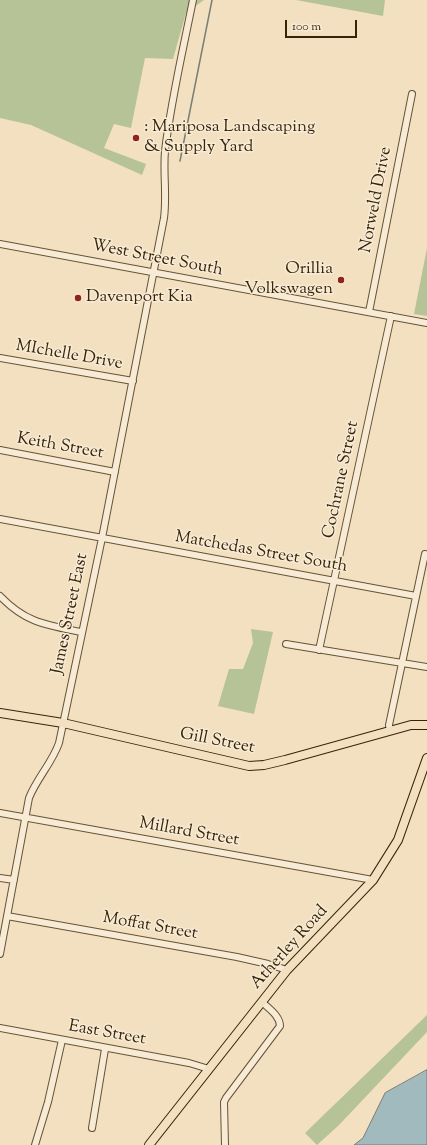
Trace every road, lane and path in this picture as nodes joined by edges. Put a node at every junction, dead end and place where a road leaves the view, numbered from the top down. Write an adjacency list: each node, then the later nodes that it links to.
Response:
1 (193, 0): 4 (street, James Street East)
2 (412, 94): 5 (street, Norweld Drive)
3 (0, 244): 4 (street, West Street South)
4 (153, 273): 5 (street, West Street South); 9 (street, James Street East)
5 (369, 312): 6 (street, West Street South)
6 (391, 316): 7 (street, West Street South); 15 (street, Cochrane Street)
7 (427, 323)
8 (0, 358): 9 (street, MIchelle Drive)
9 (133, 381): 11 (street, James Street East)
10 (0, 450): 11 (street, Keith Street)
11 (115, 472): 13 (street, James Street East)
12 (0, 519): 13 (street, Matchedas Street South)
13 (102, 538): 15 (street, Matchedas Street South); 18 (street, James Street East)
14 (425, 554): 17 (street)
15 (335, 580): 17 (street, Matchedas Street South); 20 (street, Cochrane Street)
16 (0, 596): 18 (street)
17 (416, 596): 21 (street)
18 (81, 632): 24 (street, James Street East)
19 (286, 644): 20 (street)
20 (319, 650): 21 (street)
21 (402, 662): 22 (street); 26 (street)
22 (427, 667)
23 (0, 713): 24 (main road, Gill Street)
24 (63, 723): 26 (main road, Gill Street); 29 (street, James Street East)
25 (427, 725): 26 (main road, Gill Street)
26 (390, 731)
27 (427, 758): 32 (main road, Atherley Road)
28 (0, 814): 29 (street, Millard Street)
29 (26, 818): 31 (street, James Street East); 32 (street, Millard Street)
30 (0, 878): 31 (street)
31 (14, 880): 33 (street, James Street East)
32 (373, 880): 35 (main road, Atherley Road)
33 (7, 916): 34 (street, James Street East); 35 (street, Moffat Street)
34 (0, 954)
35 (287, 970): 36 (main road, Atherley Road)
36 (262, 1002): 40 (main road, Atherley Road); 44 (street)
37 (0, 1028): 38 (street, East Street)
38 (62, 1040): 39 (street, East Street); 42 (street)
39 (105, 1048): 40 (street, East Street); 41 (street)
40 (209, 1069): 43 (main road, Atherley Road)
41 (92, 1128)
42 (35, 1145)
43 (149, 1145)
44 (224, 1145)

